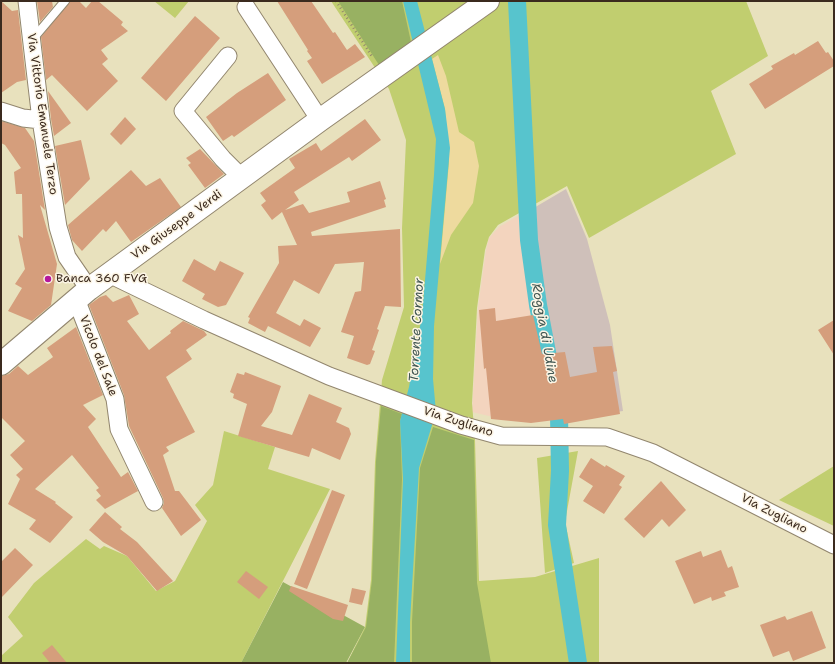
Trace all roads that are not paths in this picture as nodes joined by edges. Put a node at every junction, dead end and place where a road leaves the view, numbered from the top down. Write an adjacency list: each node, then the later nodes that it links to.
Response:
1 (27, 1): 5 (street, Via Vittorio Emanuele Terzo)
2 (65, 1): 5 (lane)
3 (486, 3): 9 (main road, Via Giuseppe Verdi)
4 (246, 7): 9 (street)
5 (32, 40): 8 (street, Via Vittorio Emanuele Terzo)
6 (228, 56): 10 (street)
7 (1, 111): 8 (street)
8 (41, 120): 12 (street, Via Vittorio Emanuele Terzo)
9 (320, 120): 10 (main road, Via Giuseppe Verdi)
10 (242, 178): 11 (main road, Via Giuseppe Verdi)
11 (109, 274): 12 (main road, Via Giuseppe Verdi); 15 (street, Via Zugliano)
12 (83, 294): 13 (main road, Via Giuseppe Verdi); 14 (street, Vicolo del Sale)
13 (1, 364)
14 (154, 502)
15 (834, 544)

